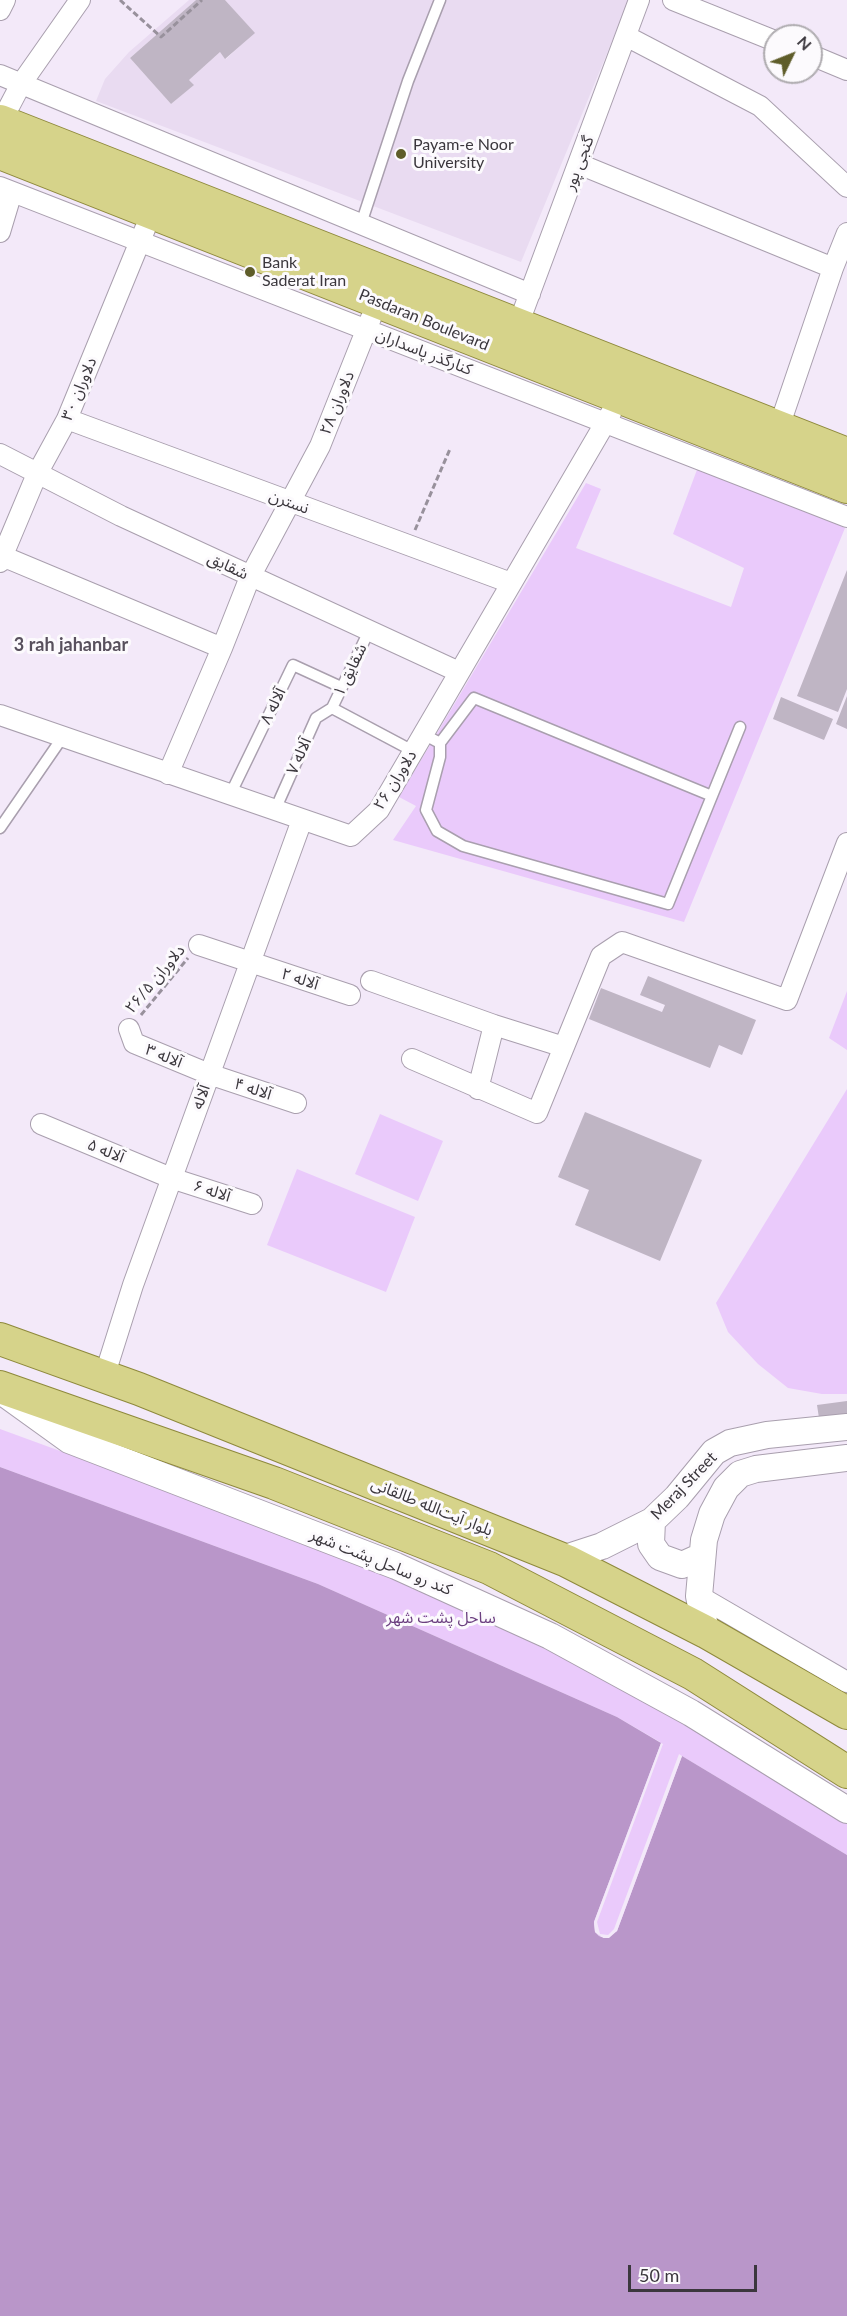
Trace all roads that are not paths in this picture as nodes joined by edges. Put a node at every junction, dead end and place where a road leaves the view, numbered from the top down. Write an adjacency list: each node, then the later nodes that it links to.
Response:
1 (5, 0): 6 (street)
2 (80, 0): 12 (street)
3 (440, 0): 19 (lane)
4 (639, 0): 7 (street, گنجی پور)
5 (673, 0): 8 (street)
6 (0, 9)
7 (626, 36): 15 (street, گنجی پور); 16 (street)
8 (763, 36)
9 (823, 60): 10 (street)
10 (847, 70)
11 (0, 75): 12 (street)
12 (21, 84): 13 (street); 19 (street)
13 (0, 121): 26 (main road, Pasdaran Boulevard)
14 (0, 153): 18 (main road, Pasdaran Boulevard)
15 (579, 164): 23 (street); 24 (street, گنجی پور)
16 (847, 187)
17 (6, 190): 20 (street); 22 (street, کنارگذر پاسداران)
18 (151, 213): 22 (street, دلاوران ۳۰); 25 (main road, Pasdaran Boulevard)
19 (361, 224): 24 (street)
20 (0, 232)
21 (847, 233): 23 (street)
22 (140, 242): 25 (street, کنارگذر پاسداران); 28 (street, دلاوران ۳۰)
23 (833, 267): 29 (street)
24 (530, 294): 26 (street, گنجی پور)
25 (372, 316): 27 (main road, Pasdaran Boulevard); 34 (street, دلاوران ۲۸)
26 (518, 325): 29 (main road, Pasdaran Boulevard)
27 (613, 410): 33 (main road, Pasdaran Boulevard); 35 (street); 38 (street, دلاوران ۲۶)
28 (67, 419): 32 (street, دلاوران ۳۰); 34 (street, نسترن)
29 (779, 428): 31 (main road, Pasdaran Boulevard)
30 (0, 454): 32 (street, شقایق)
31 (847, 454)
32 (37, 474): 36 (street, دلاوران ۳۰); 37 (street, شقایق)
33 (847, 487)
34 (291, 503): 37 (street, دلاوران ۲۸); 38 (street, نسترن)
35 (847, 518)
36 (1, 559): 40 (street)
37 (250, 577): 39 (street, شقایق); 40 (street, دلاوران ۲۸)
38 (511, 583): 41 (street, دلاوران ۲۶)
39 (369, 631): 41 (street, شقایق); 42 (lane, شقایق ۱)
40 (222, 648): 48 (street, دلاوران ۲۸)
41 (459, 672): 47 (street, دلاوران ۲۶)
42 (341, 687): 43 (lane, شقایق ۱); 49 (lane, آلاله ۸)
43 (332, 708): 47 (lane); 51 (lane, آلاله ۷)
44 (0, 715): 46 (street, دلاوران ۲۶)
45 (740, 727): 50 (lane)
46 (62, 738): 48 (street, دلاوران ۲۶); 53 (lane)
47 (425, 743): 50 (lane); 50 (lane); 52 (street, دلاوران ۲۶)
48 (168, 774): 49 (street, دلاوران ۲۶)
49 (231, 795): 51 (street, دلاوران ۲۶)
50 (712, 796)
51 (275, 810): 52 (street, دلاوران ۲۶)
52 (302, 820): 56 (street, آلاله)
53 (0, 828)
54 (847, 843): 61 (street)
55 (199, 945): 56 (street, آلاله ۲)
56 (250, 963): 58 (street, آلاله ۲); 63 (street, آلاله)
57 (371, 981): 59 (street)
58 (350, 995)
59 (494, 1025): 61 (street); 64 (street)
60 (129, 1029): 63 (street, آلاله ۳)
61 (564, 1047): 64 (street)
62 (412, 1059): 64 (street)
63 (209, 1074): 65 (street, آلاله ۴); 67 (street, آلاله)
64 (478, 1089)
65 (296, 1103)
66 (41, 1124): 67 (street, آلاله ۵)
67 (171, 1178): 68 (street, آلاله ۶); 70 (street, آلاله)
68 (252, 1204)
69 (0, 1339): 70 (main road, بلوار آیت‌الله طالقانی)
70 (104, 1377): 76 (main road, بلوار آیت‌الله طالقانی)
71 (0, 1388): 81 (main road); 82 (street, کند رو ساحل پشت شهر)
72 (847, 1427): 74 (street, Meraj Street)
73 (847, 1458): 75 (street, Meraj Street)
74 (652, 1521): 75 (street); 76 (street, Meraj Street)
75 (702, 1556): 77 (street, Meraj Street)
76 (562, 1559): 78 (main road, بلوار آیت‌الله طالقانی)
77 (699, 1596): 78 (street, Meraj Street); 79 (street)
78 (706, 1632): 80 (main road, بلوار آیت‌الله طالقانی)
79 (847, 1682)
80 (847, 1713)
81 (847, 1772)
82 (847, 1810)

